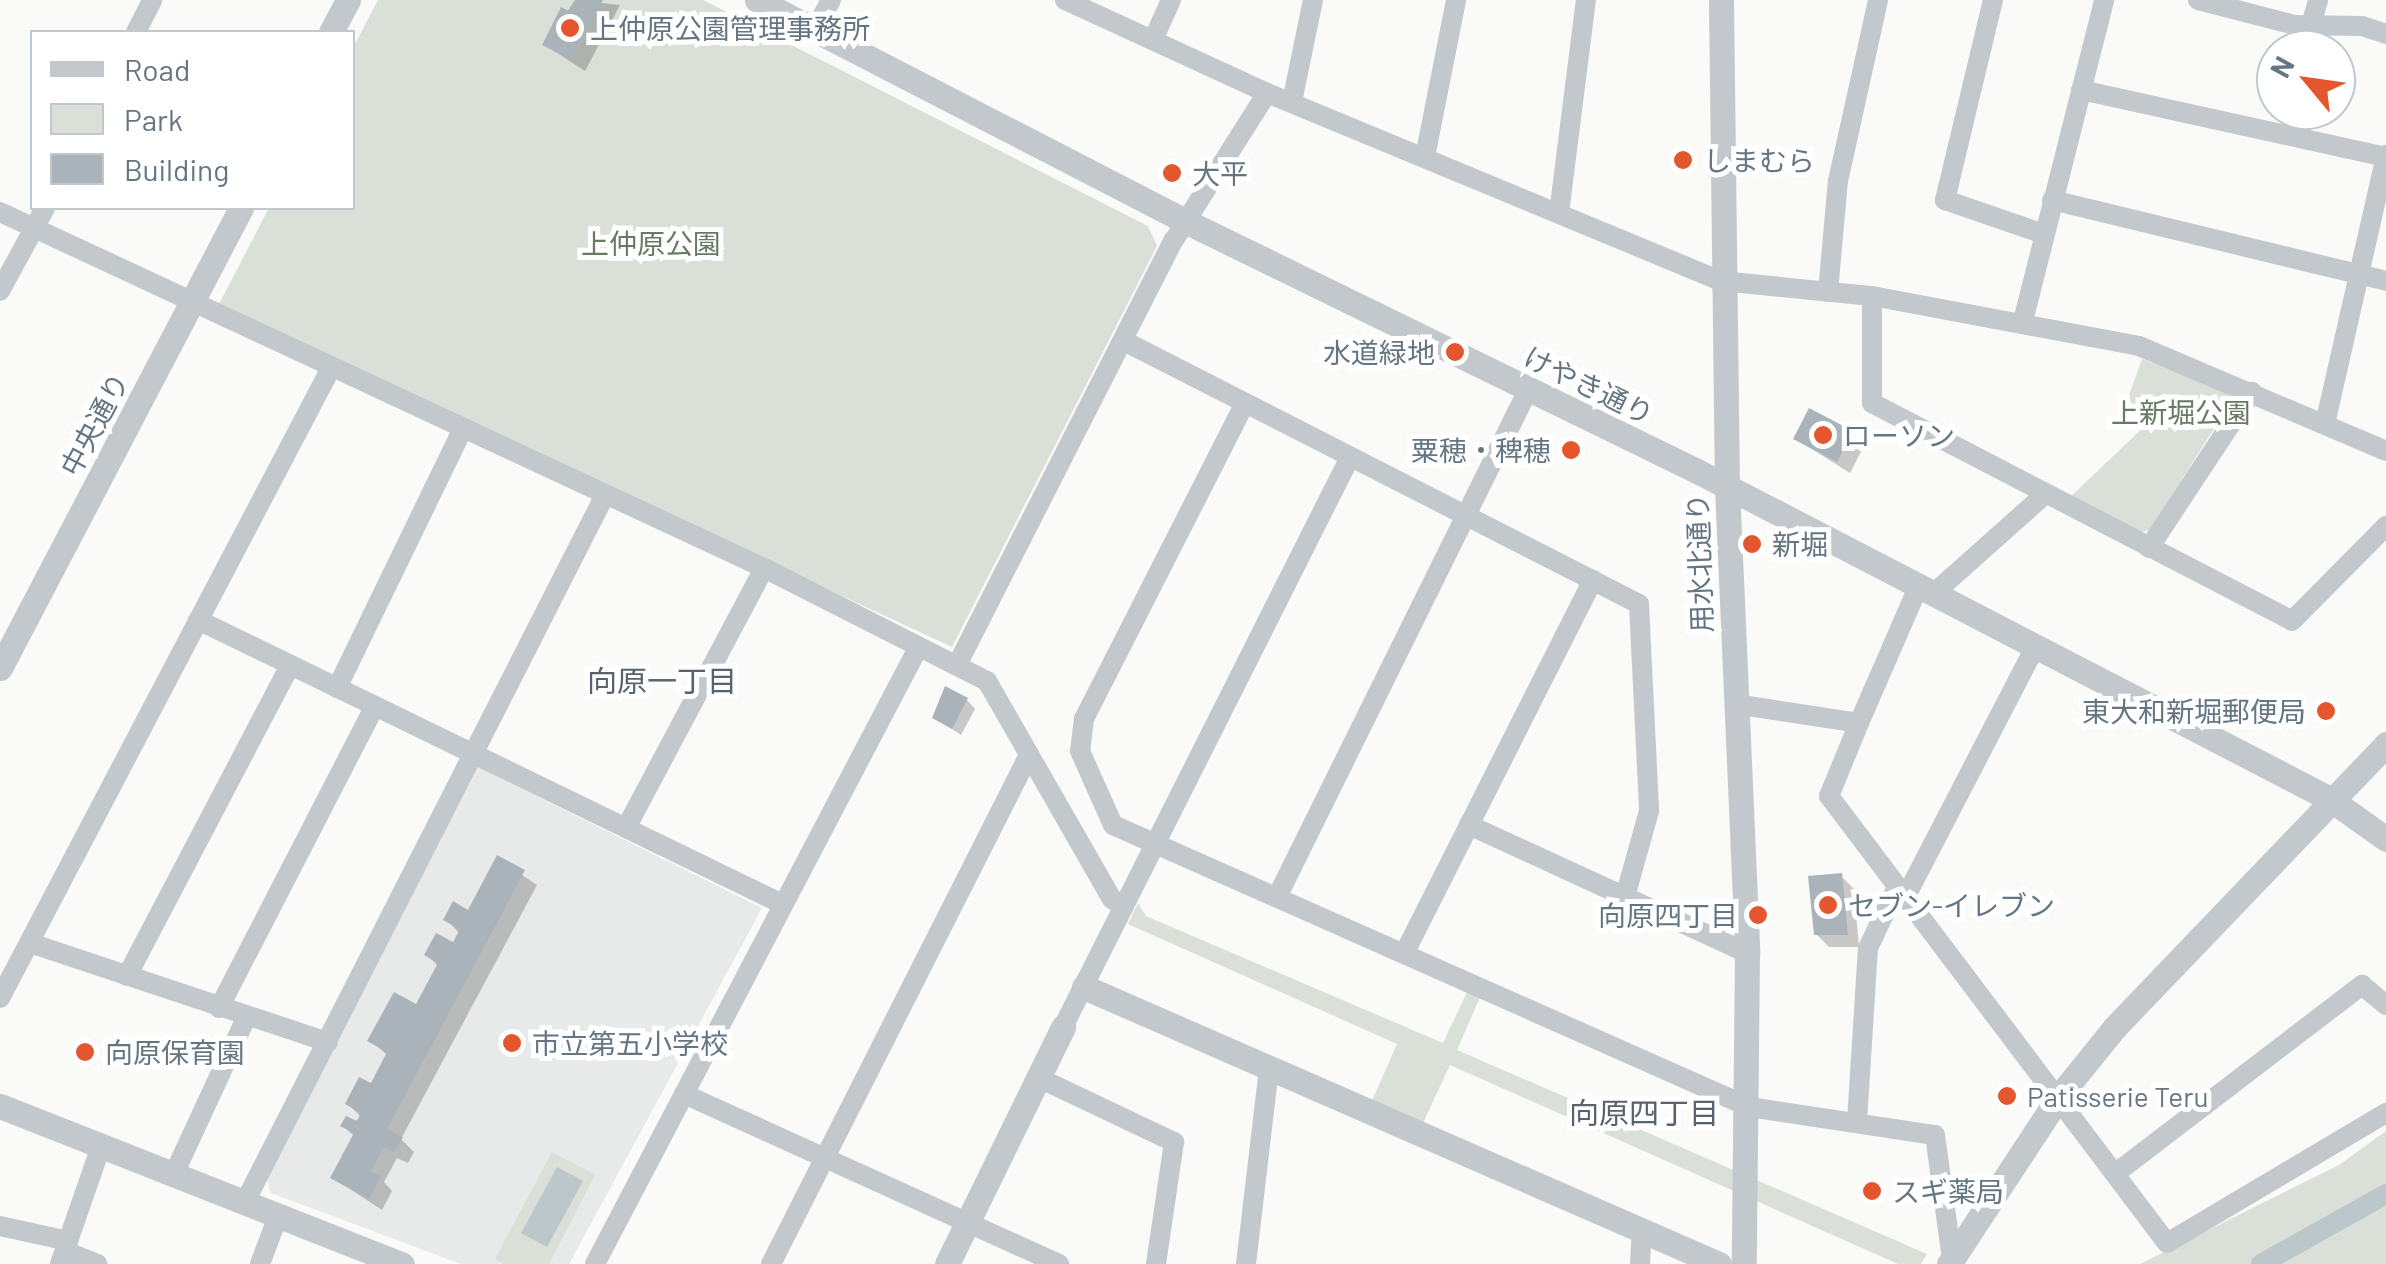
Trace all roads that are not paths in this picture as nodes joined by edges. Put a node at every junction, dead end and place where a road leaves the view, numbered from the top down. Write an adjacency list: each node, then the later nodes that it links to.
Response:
1 (152, 0): 18 (street)
2 (348, 0): 19 (street)
3 (757, 0): 20 (street, けやき通り)
4 (830, 0): 20 (street)
5 (1065, 0): 22 (street)
6 (1171, 0): 22 (street)
7 (1313, 0): 25 (street)
8 (1456, 0): 27 (street)
9 (1586, 0): 32 (street)
10 (1721, 0): 37 (street, 用水北通り)
11 (1878, 0): 40 (street)
12 (1993, 0): 35 (street)
13 (2104, 0): 23 (street)
14 (2198, 0): 16 (street)
15 (2318, 0): 17 (street)
16 (2224, 3): 17 (street)
17 (2310, 25): 21 (street)
18 (137, 30)
19 (332, 30)
20 (815, 30): 33 (street, けやき通り)
21 (2386, 34)
22 (1153, 40): 24 (street)
23 (2080, 90): 26 (street); 28 (street)
24 (1267, 93): 25 (street); 33 (street)
25 (1292, 102): 27 (street)
26 (2386, 156): 36 (street)
27 (1426, 157): 32 (street)
28 (2052, 200): 35 (street); 36 (street)
29 (43, 210): 34 (street)
30 (239, 210): 42 (street, 中央通り)
31 (0, 212): 34 (street)
32 (1560, 213): 37 (street)
33 (1185, 221): 44 (street); 46 (street, けやき通り)
34 (34, 227): 39 (street); 42 (street)
35 (2044, 234): 43 (street)
36 (2359, 275): 38 (street); 49 (street)
37 (1721, 281): 40 (street); 53 (street, 用水北通り)
38 (2386, 281)
39 (0, 292)
40 (1828, 292): 41 (street)
41 (1872, 296): 43 (street); 55 (street)
42 (192, 301): 45 (street); 67 (street, 中央通り)
43 (2023, 321): 47 (street)
44 (1124, 340): 48 (street); 66 (street)
45 (331, 368): 50 (street); 62 (street)
46 (1529, 388): 53 (street, けやき通り); 56 (street)
47 (2252, 392): 49 (street); 58 (street)
48 (1246, 403): 52 (street); 79 (street)
49 (2325, 424): 51 (street)
50 (464, 429): 54 (street); 68 (street)
51 (2386, 451)
52 (1350, 457): 56 (street); 79 (street)
53 (1726, 487): 61 (street, けやき通り); 69 (street, 用水北通り)
54 (605, 495): 59 (street); 73 (street)
55 (2044, 496): 58 (street); 61 (street)
56 (1466, 516): 60 (street); 81 (street)
57 (2386, 526): 58 (street)
58 (2149, 548)
59 (764, 568): 64 (street); 77 (street)
60 (1593, 580): 76 (street); 82 (street)
61 (1925, 591): 63 (street, けやき通り); 71 (street)
62 (198, 620): 65 (street); 85 (street)
63 (2035, 647): 75 (street, けやき通り); 80 (street)
64 (918, 648): 66 (street); 83 (street)
65 (290, 665): 68 (street); 88 (street)
66 (957, 665): 74 (street)
67 (0, 668)
68 (338, 688): 70 (street)
69 (1734, 704): 71 (street); 87 (street, 用水北通り)
70 (375, 706): 73 (street); 92 (street)
71 (1858, 722): 80 (street)
72 (2386, 744): 75 (street)
73 (474, 754): 77 (street); 95 (street)
74 (1029, 755): 84 (street); 105 (street)
75 (2330, 799): 78 (street, けやき通り); 99 (street)
76 (1469, 825): 82 (street); 86 (street)
77 (626, 828): 83 (street)
78 (2386, 838)
79 (1156, 842): 81 (street); 84 (street)
80 (1901, 892): 99 (street); 103 (street)
81 (1278, 895): 86 (street)
82 (1626, 897): 87 (street)
83 (780, 903): 98 (street)
84 (1124, 908): 89 (street)
85 (30, 944): 88 (street); 90 (street)
86 (1405, 952): 102 (street)
87 (1747, 953): 102 (street, 用水北通り)
88 (128, 976): 92 (street)
89 (1084, 986): 94 (street); 96 (street)
90 (0, 998)
91 (2386, 1005): 106 (street)
92 (219, 1008): 93 (street)
93 (246, 1018): 95 (street); 107 (street)
94 (1063, 1028): 97 (street)
95 (328, 1042): 108 (street)
96 (1269, 1069): 112 (street); 124 (street)
97 (1038, 1077): 110 (street); 123 (street)
98 (684, 1094): 105 (street); 119 (street)
99 (2060, 1095): 106 (street); 115 (street)
100 (0, 1106): 104 (street)
101 (2386, 1113): 106 (street)
102 (1749, 1115): 103 (street); 127 (street, 用水北通り)
103 (1856, 1122): 115 (street)
104 (102, 1146): 107 (street); 113 (street)
105 (824, 1155): 110 (street); 120 (street)
106 (2116, 1173)
107 (174, 1174): 108 (street)
108 (245, 1202): 109 (street)
109 (278, 1216): 117 (street); 118 (street)
110 (967, 1221): 114 (street); 121 (street)
111 (0, 1226): 113 (street)
112 (1642, 1229): 125 (street); 126 (street)
113 (64, 1252): 116 (street)
114 (1019, 1257): 122 (street)
115 (1950, 1262)
116 (97, 1264)
117 (260, 1264)
118 (402, 1264)
119 (595, 1264)
120 (771, 1264)
121 (948, 1264)
122 (1059, 1264)
123 (1156, 1264)
124 (1246, 1264)
125 (1640, 1264)
126 (1719, 1264)
127 (1744, 1264)

